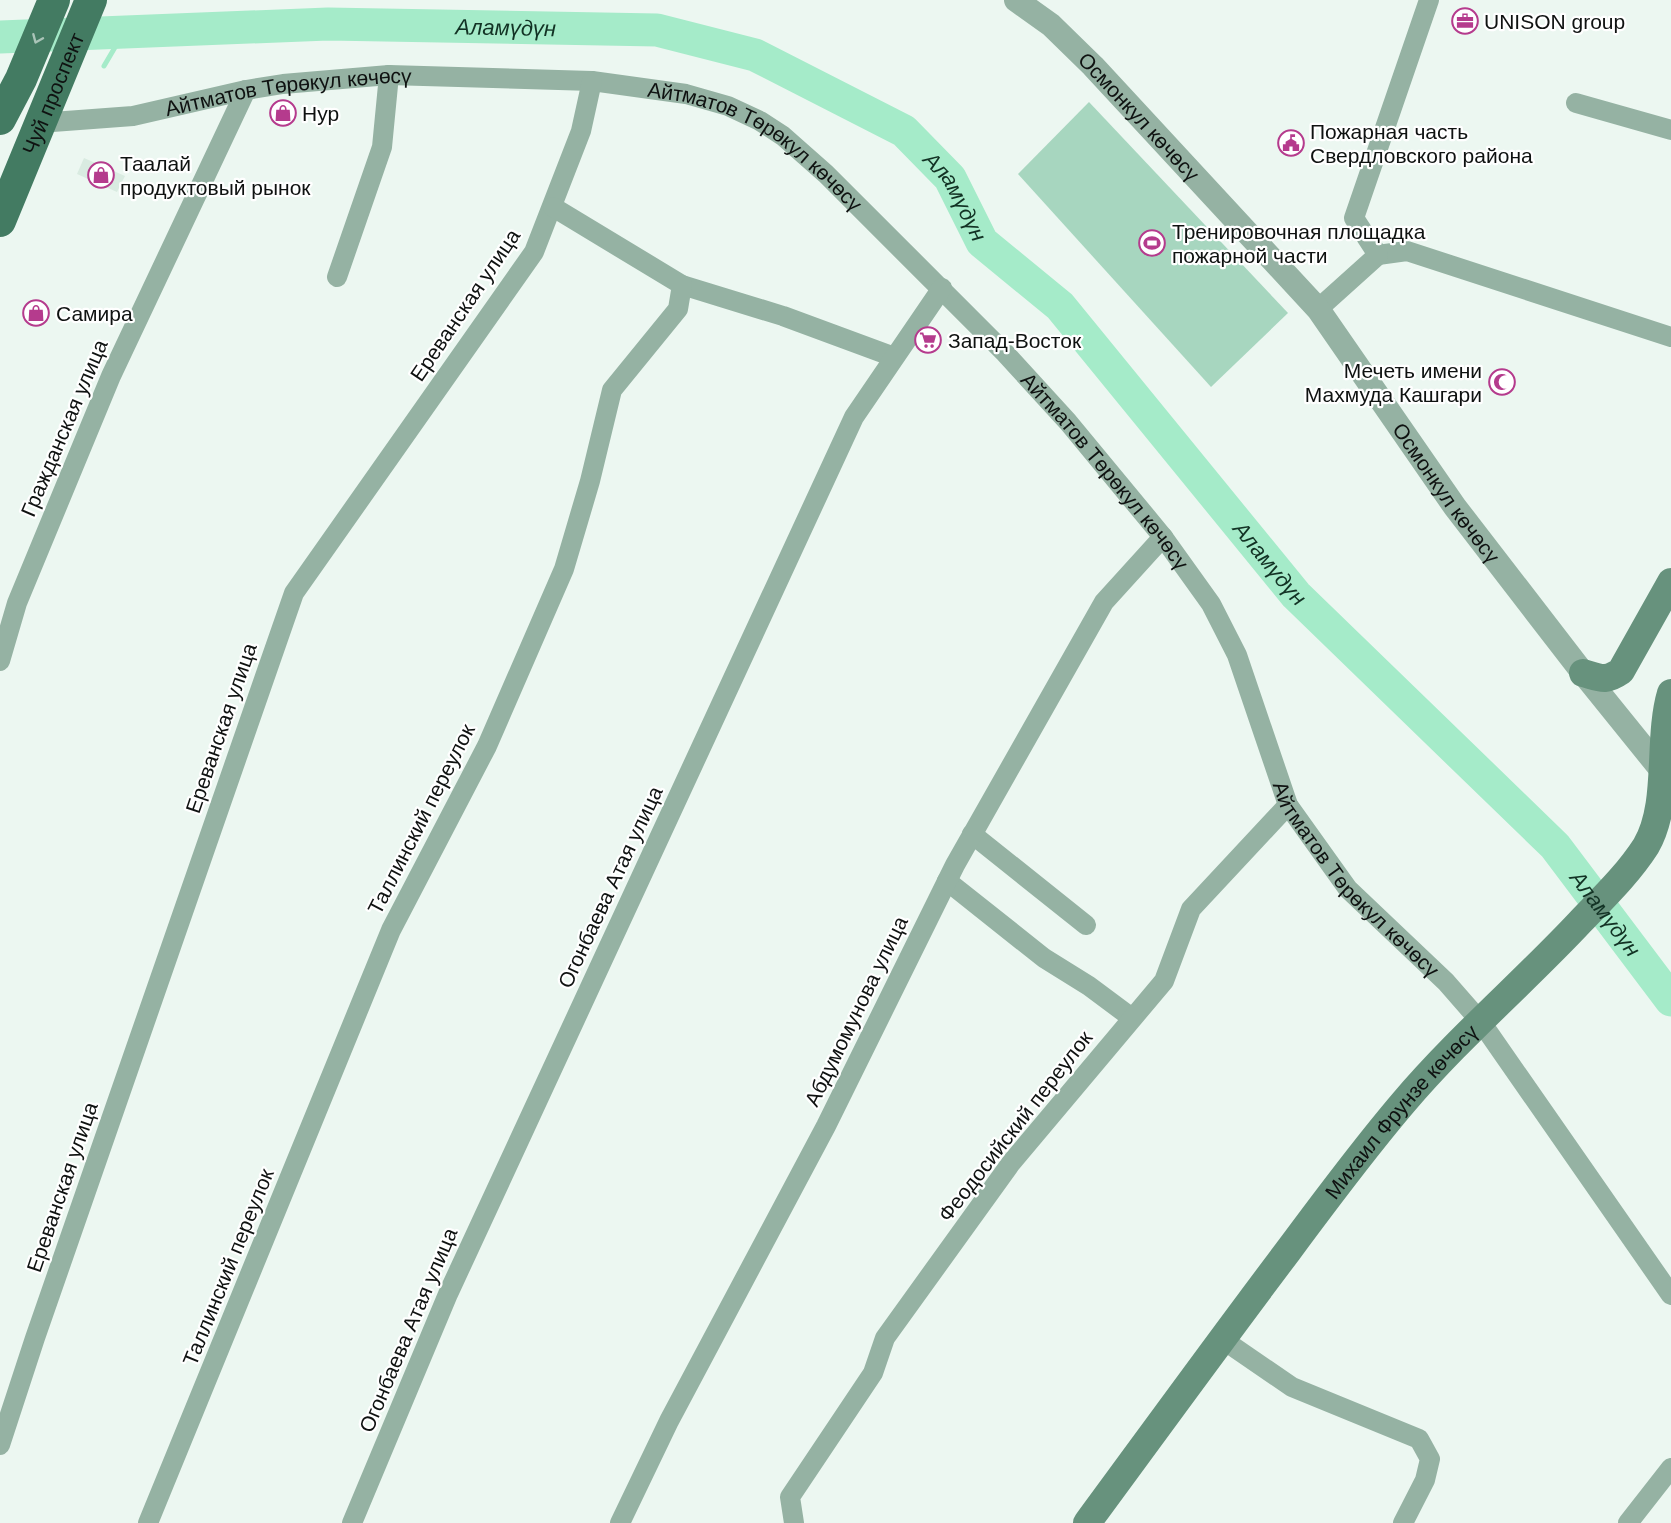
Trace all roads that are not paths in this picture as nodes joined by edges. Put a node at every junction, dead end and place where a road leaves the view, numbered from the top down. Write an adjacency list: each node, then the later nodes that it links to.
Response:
1 (54, 0): 9 (main road, Чуй проспект, one-way to 9)
2 (90, 0): 10 (main road, Чуй проспект)
3 (1016, 0): 19 (street, Осмонкул көчөсү)
4 (1429, 0): 15 (street)
5 (389, 75): 6 (street, Айтматов Төрөкул көчөсү); 7 (street, Айтматов Төрөкул көчөсү); 16 (street)
6 (592, 81): 13 (street, Ереванская улица); 18 (street, Айтматов Төрөкул көчөсү)
7 (246, 90): 10 (street, Айтматов Төрөкул көчөсү); 24 (street, Гражданская улица)
8 (1576, 103): 12 (street)
9 (0, 119)
10 (39, 123): 11 (street, Айтматов Төрөкул көчөсү); 14 (main road, Чуй проспект)
11 (0, 125)
12 (1671, 130)
13 (553, 207): 17 (street); 36 (street, Ереванская улица)
14 (0, 221)
15 (1378, 255): 19 (street); 20 (street)
16 (337, 277)
17 (681, 285): 21 (street); 38 (street, Таллинский переулок)
18 (942, 288): 21 (street, Огонбаева Атая улица); 22 (street, Айтматов Төрөкул көчөсү)
19 (1318, 309): 25 (street, Осмонкул көчөсү)
20 (1671, 337)
21 (894, 357): 39 (street, Огонбаева Атая улица)
22 (1163, 537): 28 (street, Айтматов Төрөкул көчөсү); 29 (street, Абдумомунова улица)
23 (1671, 582): 25 (main road)
24 (0, 661)
25 (1582, 673): 27 (street, Осмонкул көчөсү)
26 (1671, 693): 27 (main road, Михаил Фрунзе көчөсү)
27 (1667, 778): 33 (main road, Михаил Фрунзе көчөсү)
28 (1288, 805): 32 (street, Феодосийский переулок); 33 (street, Айтматов Төрөкул көчөсү)
29 (972, 834): 30 (street, Абдумомунова улица); 31 (street)
30 (947, 880): 32 (street); 40 (street, Абдумомунова улица)
31 (1086, 925)
32 (1132, 1018): 41 (street, Феодосийский переулок)
33 (1481, 1022): 34 (street, Айтматов Төрөкул көчөсү); 35 (main road, Михаил Фрунзе көчөсү)
34 (1671, 1295)
35 (1221, 1339): 42 (main road, Михаил Фрунзе көчөсү); 43 (street)
36 (0, 1445)
37 (1671, 1468): 44 (street)
38 (148, 1523)
39 (352, 1523)
40 (620, 1523)
41 (794, 1523)
42 (1088, 1523)
43 (1403, 1523)
44 (1628, 1523)

